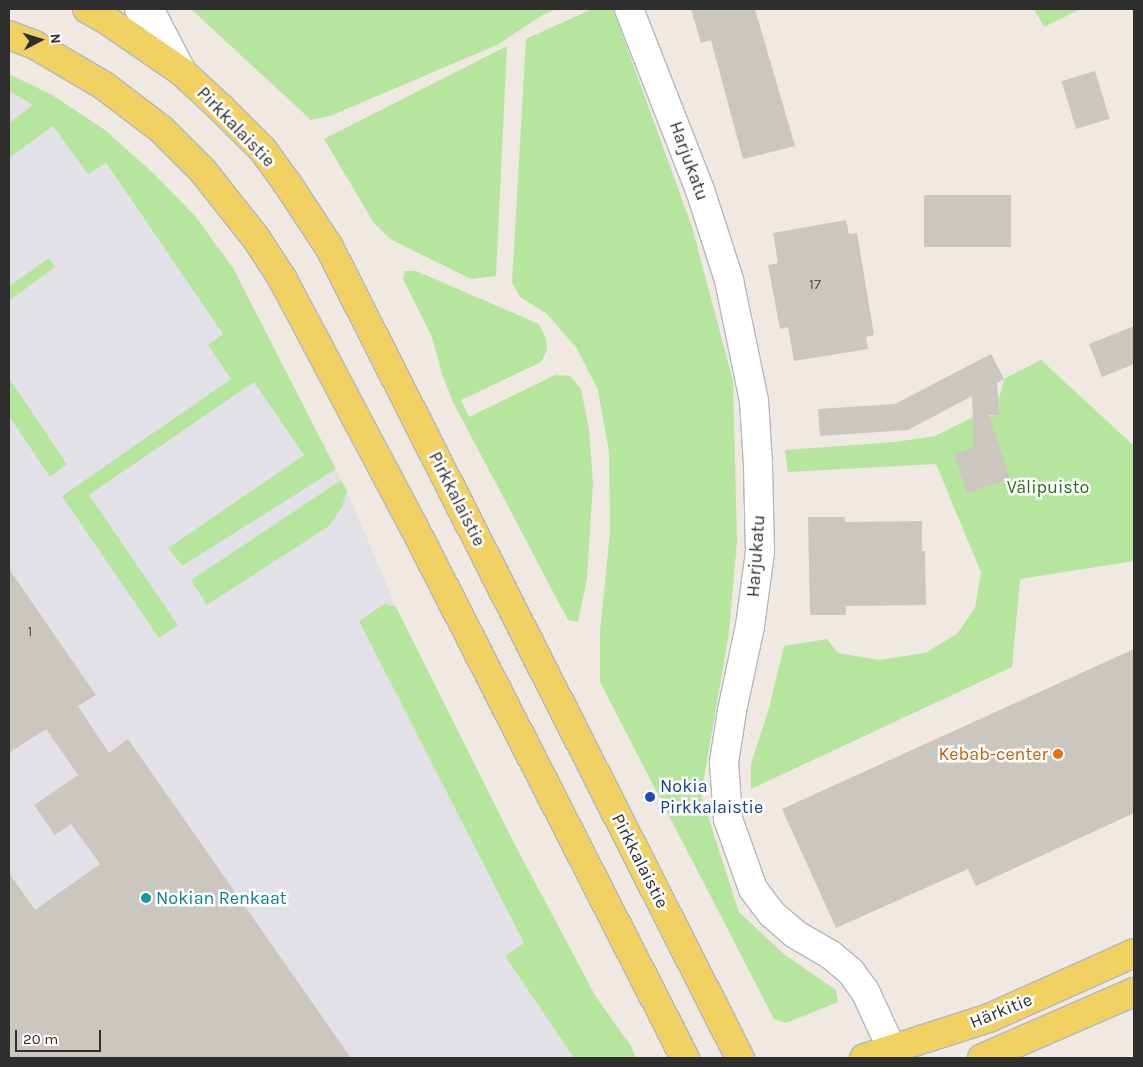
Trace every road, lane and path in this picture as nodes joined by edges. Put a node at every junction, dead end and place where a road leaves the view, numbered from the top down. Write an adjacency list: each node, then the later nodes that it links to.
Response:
1 (87, 9): 5 (main road, Pirkkalaistie)
2 (139, 9): 5 (street)
3 (629, 9): 8 (street, Harjukatu)
4 (9, 35): 9 (main road)
5 (182, 72): 10 (main road, Pirkkalaistie)
6 (1134, 953): 8 (main road, Härkitie)
7 (1134, 992): 12 (main road, Härkitie)
8 (894, 1054): 11 (main road, Härkitie)
9 (685, 1058)
10 (740, 1058)
11 (864, 1058)
12 (982, 1058)

